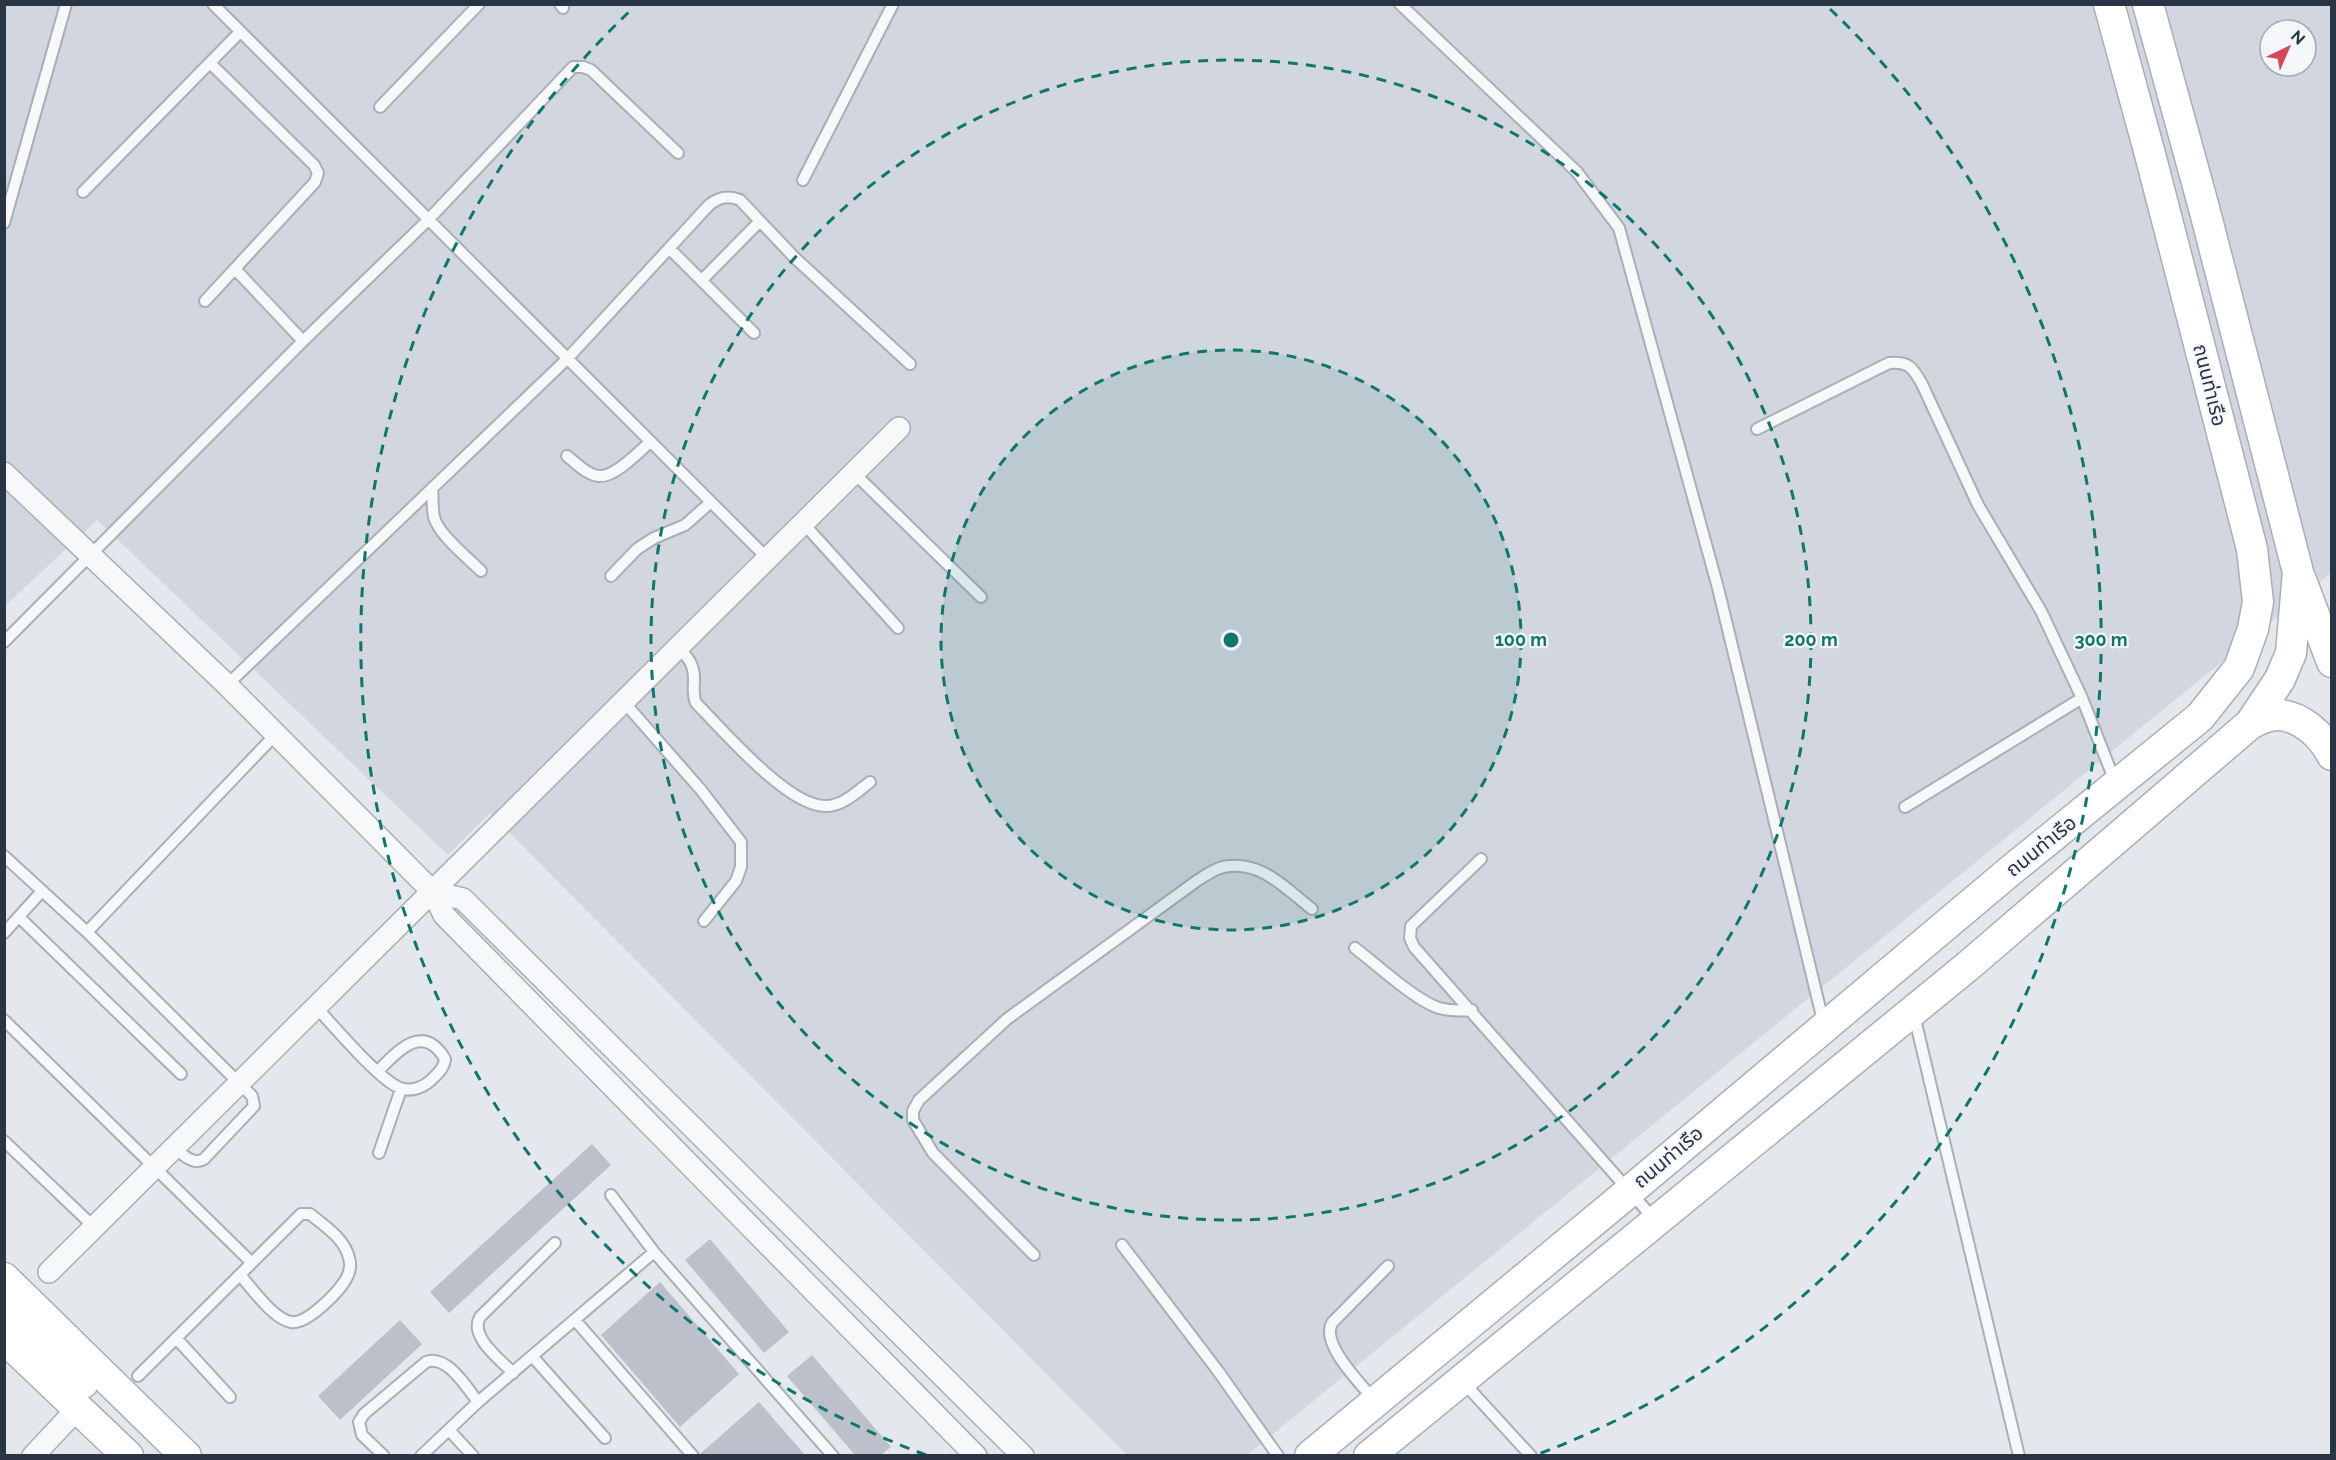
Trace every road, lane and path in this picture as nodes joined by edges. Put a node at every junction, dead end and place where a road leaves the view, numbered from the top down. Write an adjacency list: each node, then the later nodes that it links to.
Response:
1 (66, 4): 16 (lane)
2 (213, 4): 8 (lane)
3 (479, 4): 10 (lane)
4 (893, 4): 12 (lane)
5 (1400, 4): 69 (lane)
6 (2109, 4): 53 (street, ถนนท่าเรือ)
7 (2148, 4): 37 (street, ถนนท่าเรือ)
8 (240, 32): 9 (lane); 14 (lane)
9 (210, 63): 13 (lane); 18 (lane)
10 (380, 107)
11 (678, 153): 14 (lane)
12 (803, 180)
13 (84, 192)
14 (427, 221): 22 (lane); 23 (lane)
15 (760, 221): 17 (lane); 19 (lane); 24 (lane)
16 (4, 224)
17 (669, 249): 19 (lane); 23 (lane)
18 (235, 269): 20 (lane); 22 (lane)
19 (702, 280): 21 (lane)
20 (206, 301)
21 (754, 333)
22 (303, 341): 34 (lane)
23 (567, 359): 27 (lane); 31 (lane)
24 (910, 364)
25 (899, 428): 30 (street)
26 (1757, 429): 47 (lane)
27 (650, 442): 28 (lane); 32 (lane)
28 (567, 456)
29 (4, 473): 34 (street)
30 (854, 473): 33 (street); 39 (lane)
31 (432, 488): 36 (lane); 46 (lane)
32 (711, 502): 35 (lane); 38 (lane)
33 (804, 524): 35 (street); 40 (lane)
34 (92, 555): 42 (lane); 46 (street)
35 (768, 559): 43 (street)
36 (480, 570)
37 (2298, 572): 41 (street); 45 (street, ถนนท่าเรือ)
38 (611, 576)
39 (981, 597)
40 (898, 628)
41 (2326, 628): 44 (street); 45 (street)
42 (4, 642)
43 (679, 648): 48 (street); 52 (lane)
44 (2331, 662)
45 (2280, 679): 49 (street, ถนนท่าเรือ)
46 (227, 685): 50 (street)
47 (2082, 698): 53 (lane); 54 (lane)
48 (624, 702): 58 (street); 61 (lane)
49 (2250, 724): 51 (street); 67 (street, ถนนท่าเรือ)
50 (276, 734): 58 (street); 62 (lane)
51 (2331, 755)
52 (870, 782)
53 (2116, 784): 69 (street, ถนนท่าเรือ)
54 (1905, 807)
55 (4, 856): 57 (lane)
56 (1481, 859): 66 (lane)
57 (42, 891): 60 (lane); 62 (lane)
58 (433, 892): 65 (street); 113 (street); 114 (street)
59 (1312, 909): 85 (lane)
60 (19, 917): 63 (lane); 71 (lane)
61 (704, 921)
62 (87, 932): 72 (lane)
63 (4, 933)
64 (1355, 948): 66 (lane)
65 (316, 1007): 70 (lane); 72 (street)
66 (1472, 1010): 78 (lane)
67 (1913, 1011): 80 (street, ถนนท่าเรือ); 119 (lane)
68 (4, 1020): 77 (lane)
69 (1824, 1027): 78 (street, ถนนท่าเรือ)
70 (378, 1071): 73 (lane); 73 (lane)
71 (181, 1074)
72 (239, 1083): 75 (street); 75 (lane)
73 (401, 1089): 76 (lane)
74 (4, 1141): 81 (lane)
75 (174, 1148): 77 (street)
76 (379, 1153)
77 (153, 1168): 81 (street); 86 (lane)
78 (1630, 1190): 80 (lane); 99 (street, ถนนท่าเรือ)
79 (611, 1195): 84 (lane)
80 (1656, 1222): 97 (street, ถนนท่าเรือ)
81 (93, 1226): 88 (street)
82 (555, 1243): 95 (lane)
83 (1122, 1245): 115 (lane)
84 (654, 1252): 92 (lane); 112 (lane)
85 (1034, 1255)
86 (251, 1262): 89 (lane); 89 (lane)
87 (1388, 1266): 99 (lane)
88 (49, 1272)
89 (240, 1275): 93 (lane)
90 (4, 1278): 107 (street)
91 (6, 1320): 101 (street); 106 (street)
92 (575, 1320): 94 (lane); 111 (lane)
93 (176, 1338): 96 (lane); 98 (lane)
94 (532, 1356): 95 (lane); 103 (lane)
95 (513, 1373): 100 (lane)
96 (138, 1376)
97 (1462, 1380): 117 (street, ถนนท่าเรือ); 118 (lane)
98 (230, 1397)
99 (1376, 1401): 116 (street, ถนนท่าเรือ)
100 (478, 1402): 102 (lane); 108 (lane)
101 (78, 1408): 104 (street); 105 (street)
102 (449, 1430): 109 (lane); 110 (lane)
103 (605, 1438)
104 (33, 1455)
105 (128, 1455)
106 (159, 1455)
107 (186, 1455)
108 (384, 1455)
109 (421, 1455)
110 (473, 1455)
111 (693, 1455)
112 (833, 1455)
113 (976, 1455)
114 (1023, 1455)
115 (1278, 1455)
116 (1310, 1455)
117 (1369, 1455)
118 (1531, 1455)
119 (2019, 1455)

